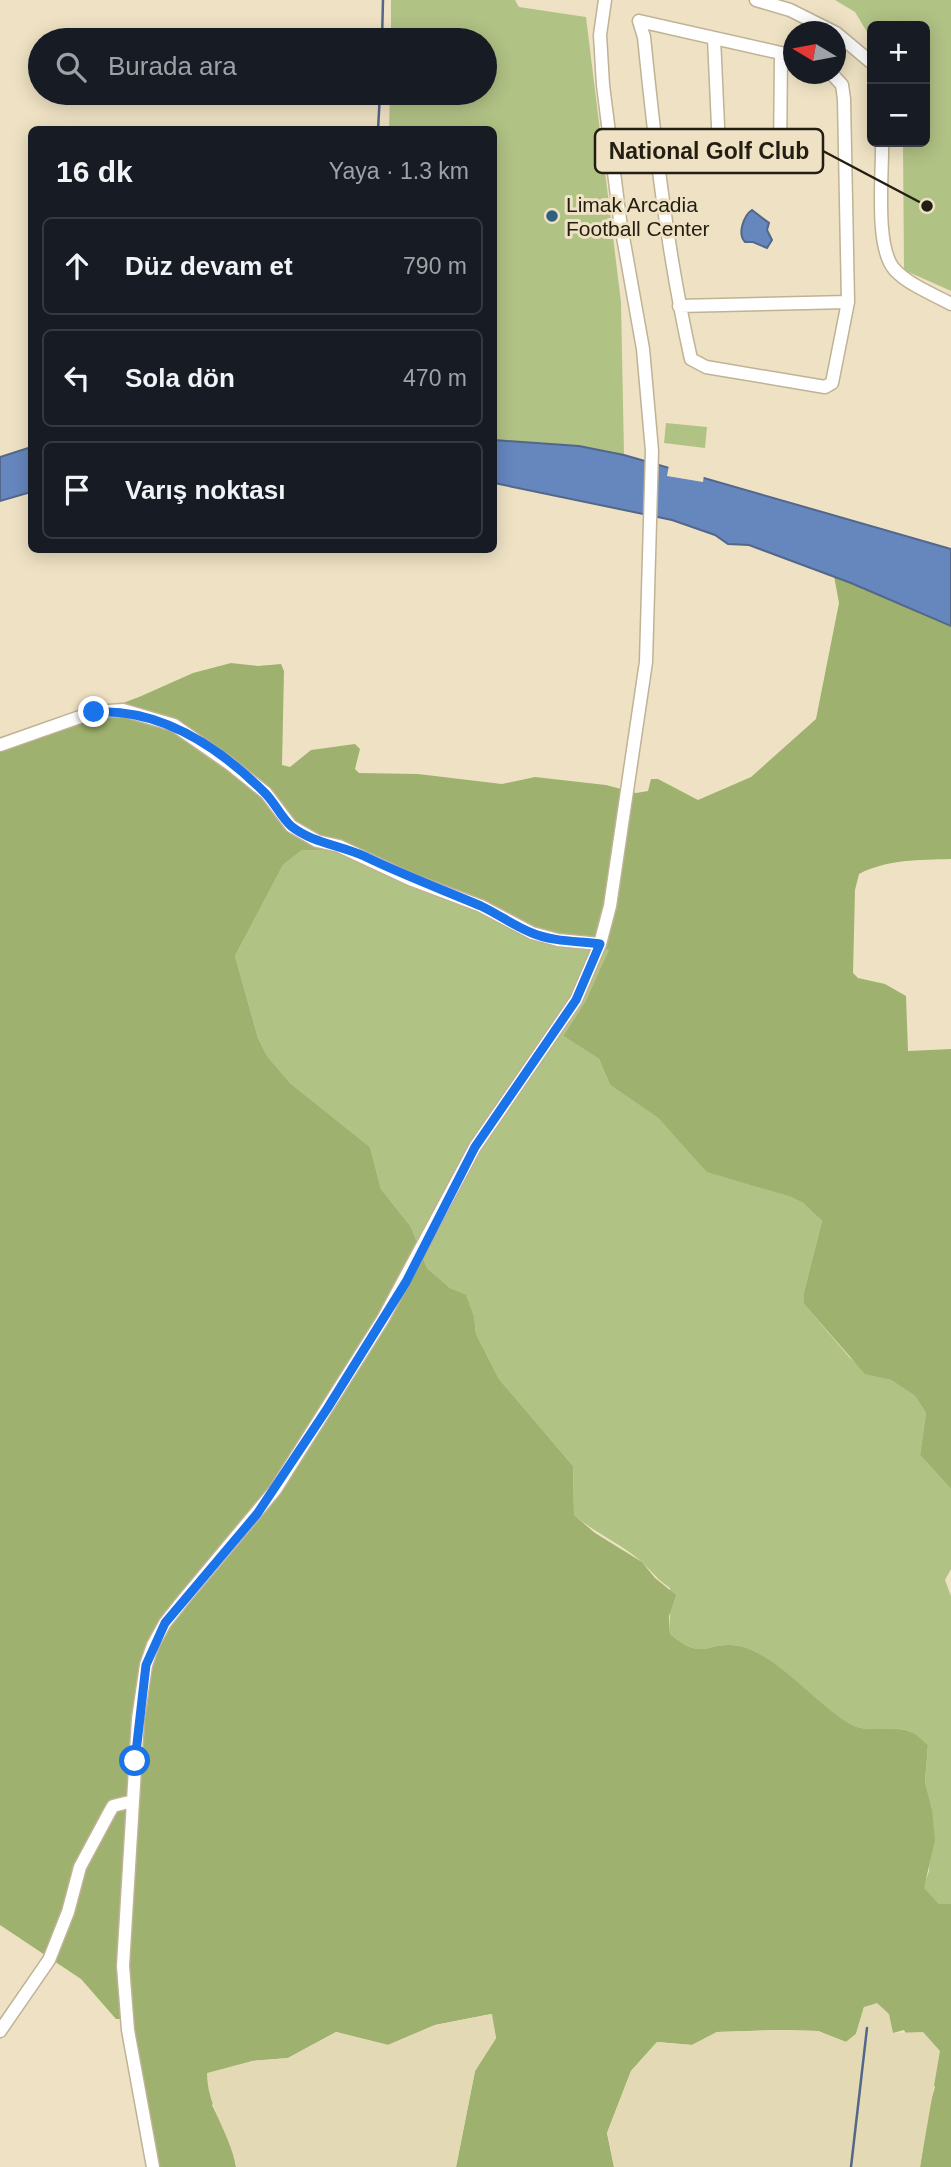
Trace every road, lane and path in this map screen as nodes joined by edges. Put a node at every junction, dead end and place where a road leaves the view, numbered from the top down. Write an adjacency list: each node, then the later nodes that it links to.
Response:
1 (605, 0): 17 (street)
2 (756, 0): 3 (street)
3 (812, 21)
4 (714, 38): 6 (street); 11 (street); 15 (street)
5 (846, 42): 7 (street)
6 (783, 54)
7 (867, 59)
8 (785, 84): 12 (street)
9 (841, 84): 13 (street)
10 (882, 147): 14 (street)
11 (719, 148)
12 (780, 160)
13 (848, 302): 15 (street); 15 (street)
14 (951, 304)
15 (679, 306)
16 (0, 745): 17 (street)
17 (600, 944): 18 (street)
18 (133, 1801): 19 (street); 20 (street)
19 (0, 2031)
20 (153, 2167)

